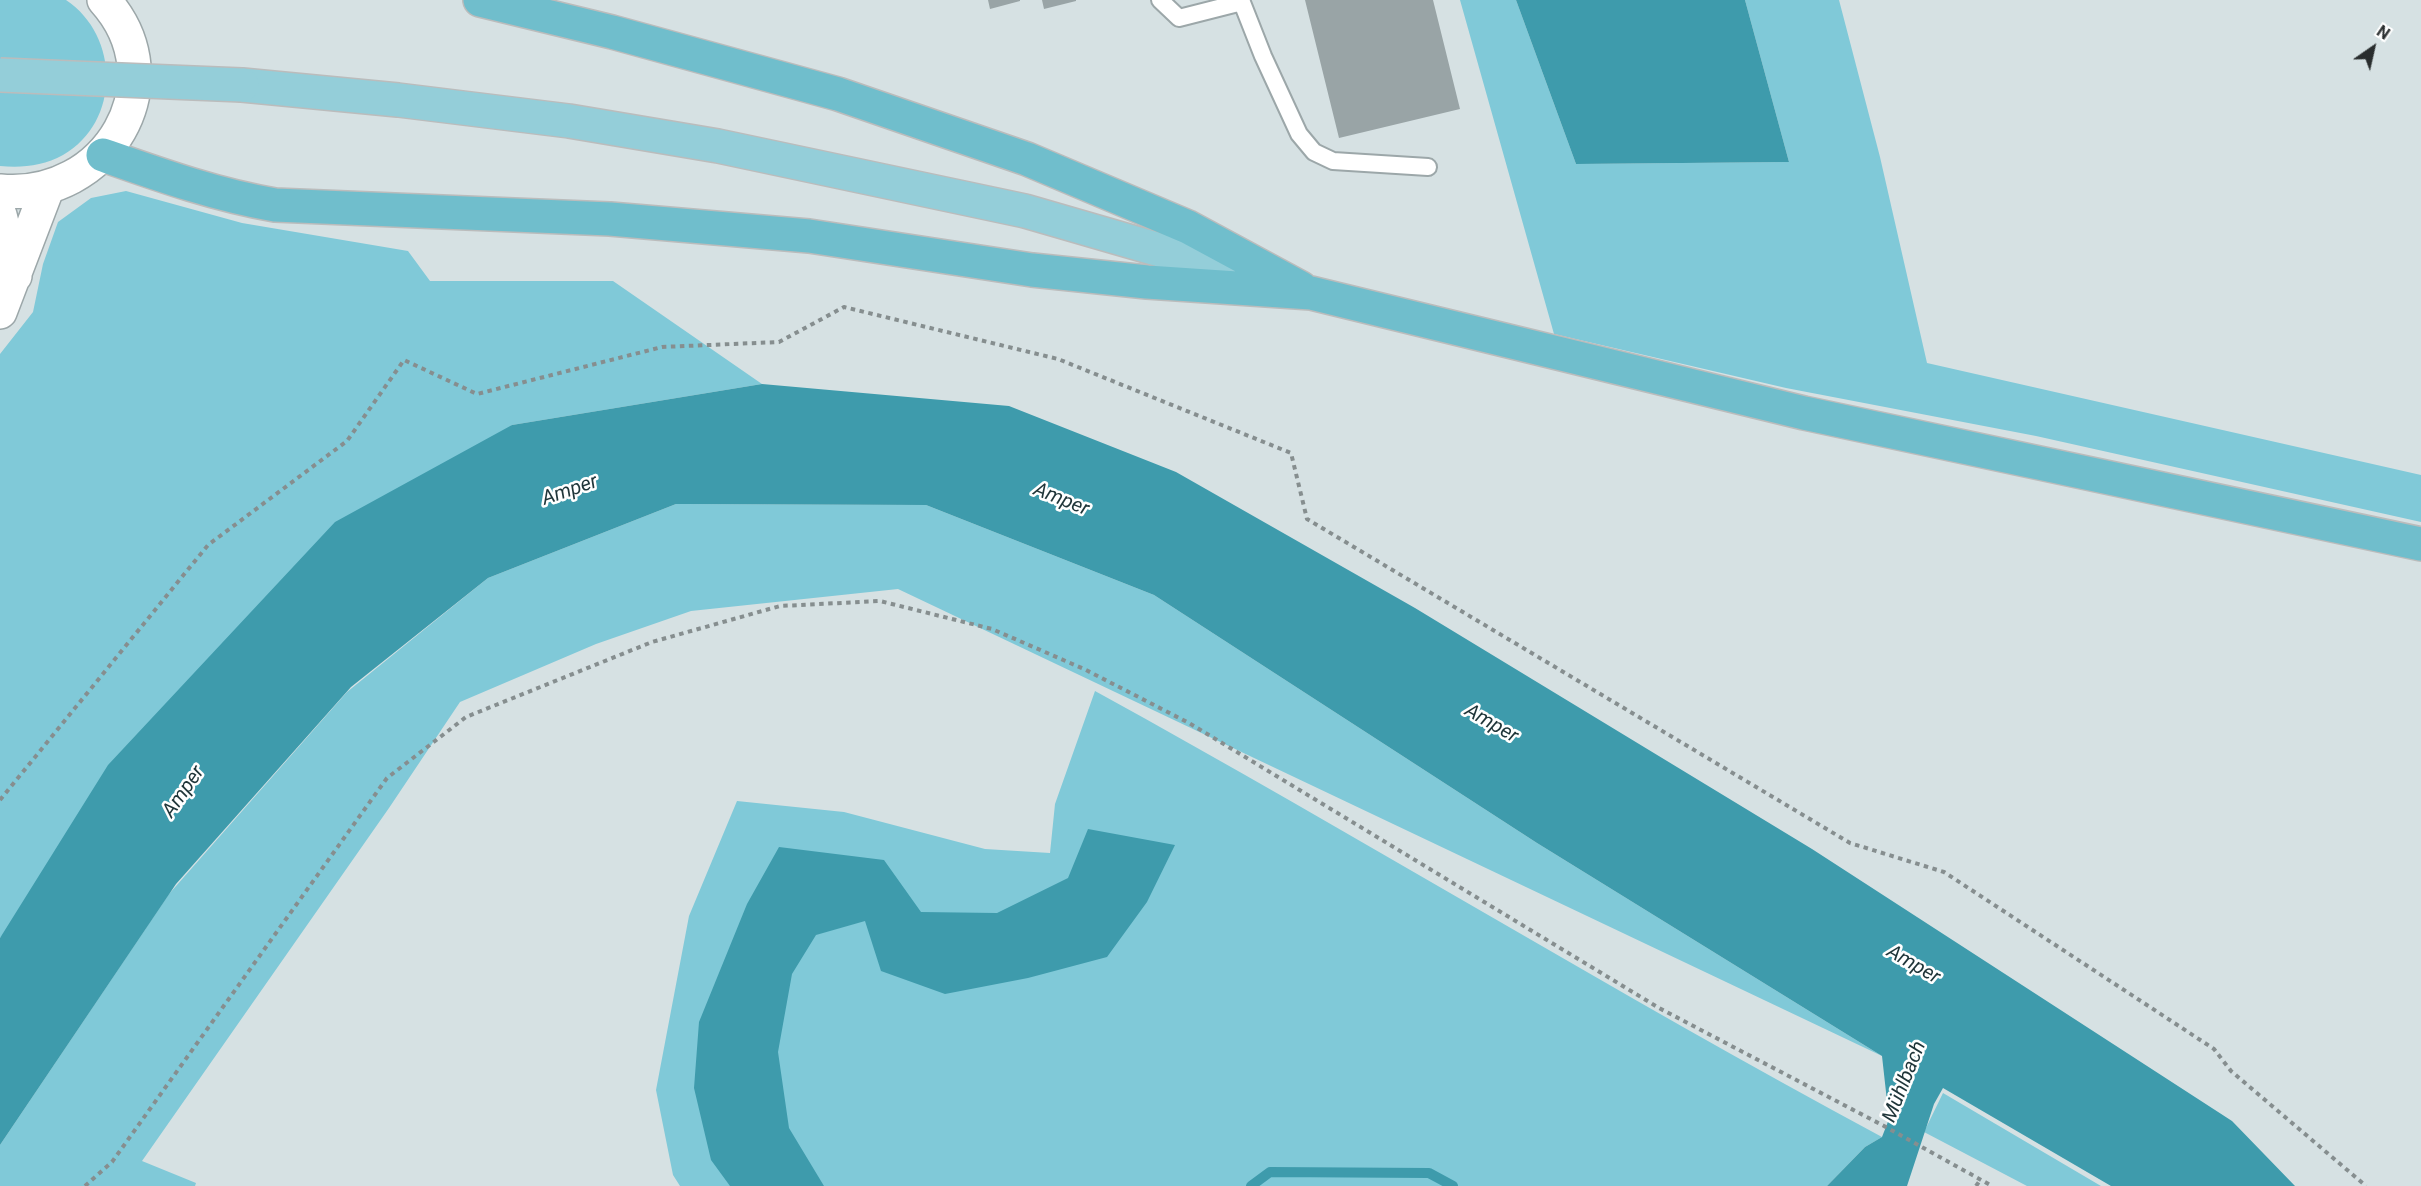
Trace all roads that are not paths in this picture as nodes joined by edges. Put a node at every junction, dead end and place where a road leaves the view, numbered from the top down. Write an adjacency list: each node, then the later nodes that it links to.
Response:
1 (104, 0): 6 (street)
2 (480, 0): 12 (highway)
3 (1160, 0): 4 (lane)
4 (1241, 1): 7 (lane)
5 (0, 75): 12 (main road, bridge)
6 (104, 155): 8 (street); 12 (highway)
7 (1428, 167)
8 (47, 189): 9 (street); 11 (street)
9 (0, 191)
10 (0, 215): 11 (street)
11 (15, 276): 13 (street)
12 (1311, 293): 14 (highway)
13 (0, 312)
14 (2421, 544)

